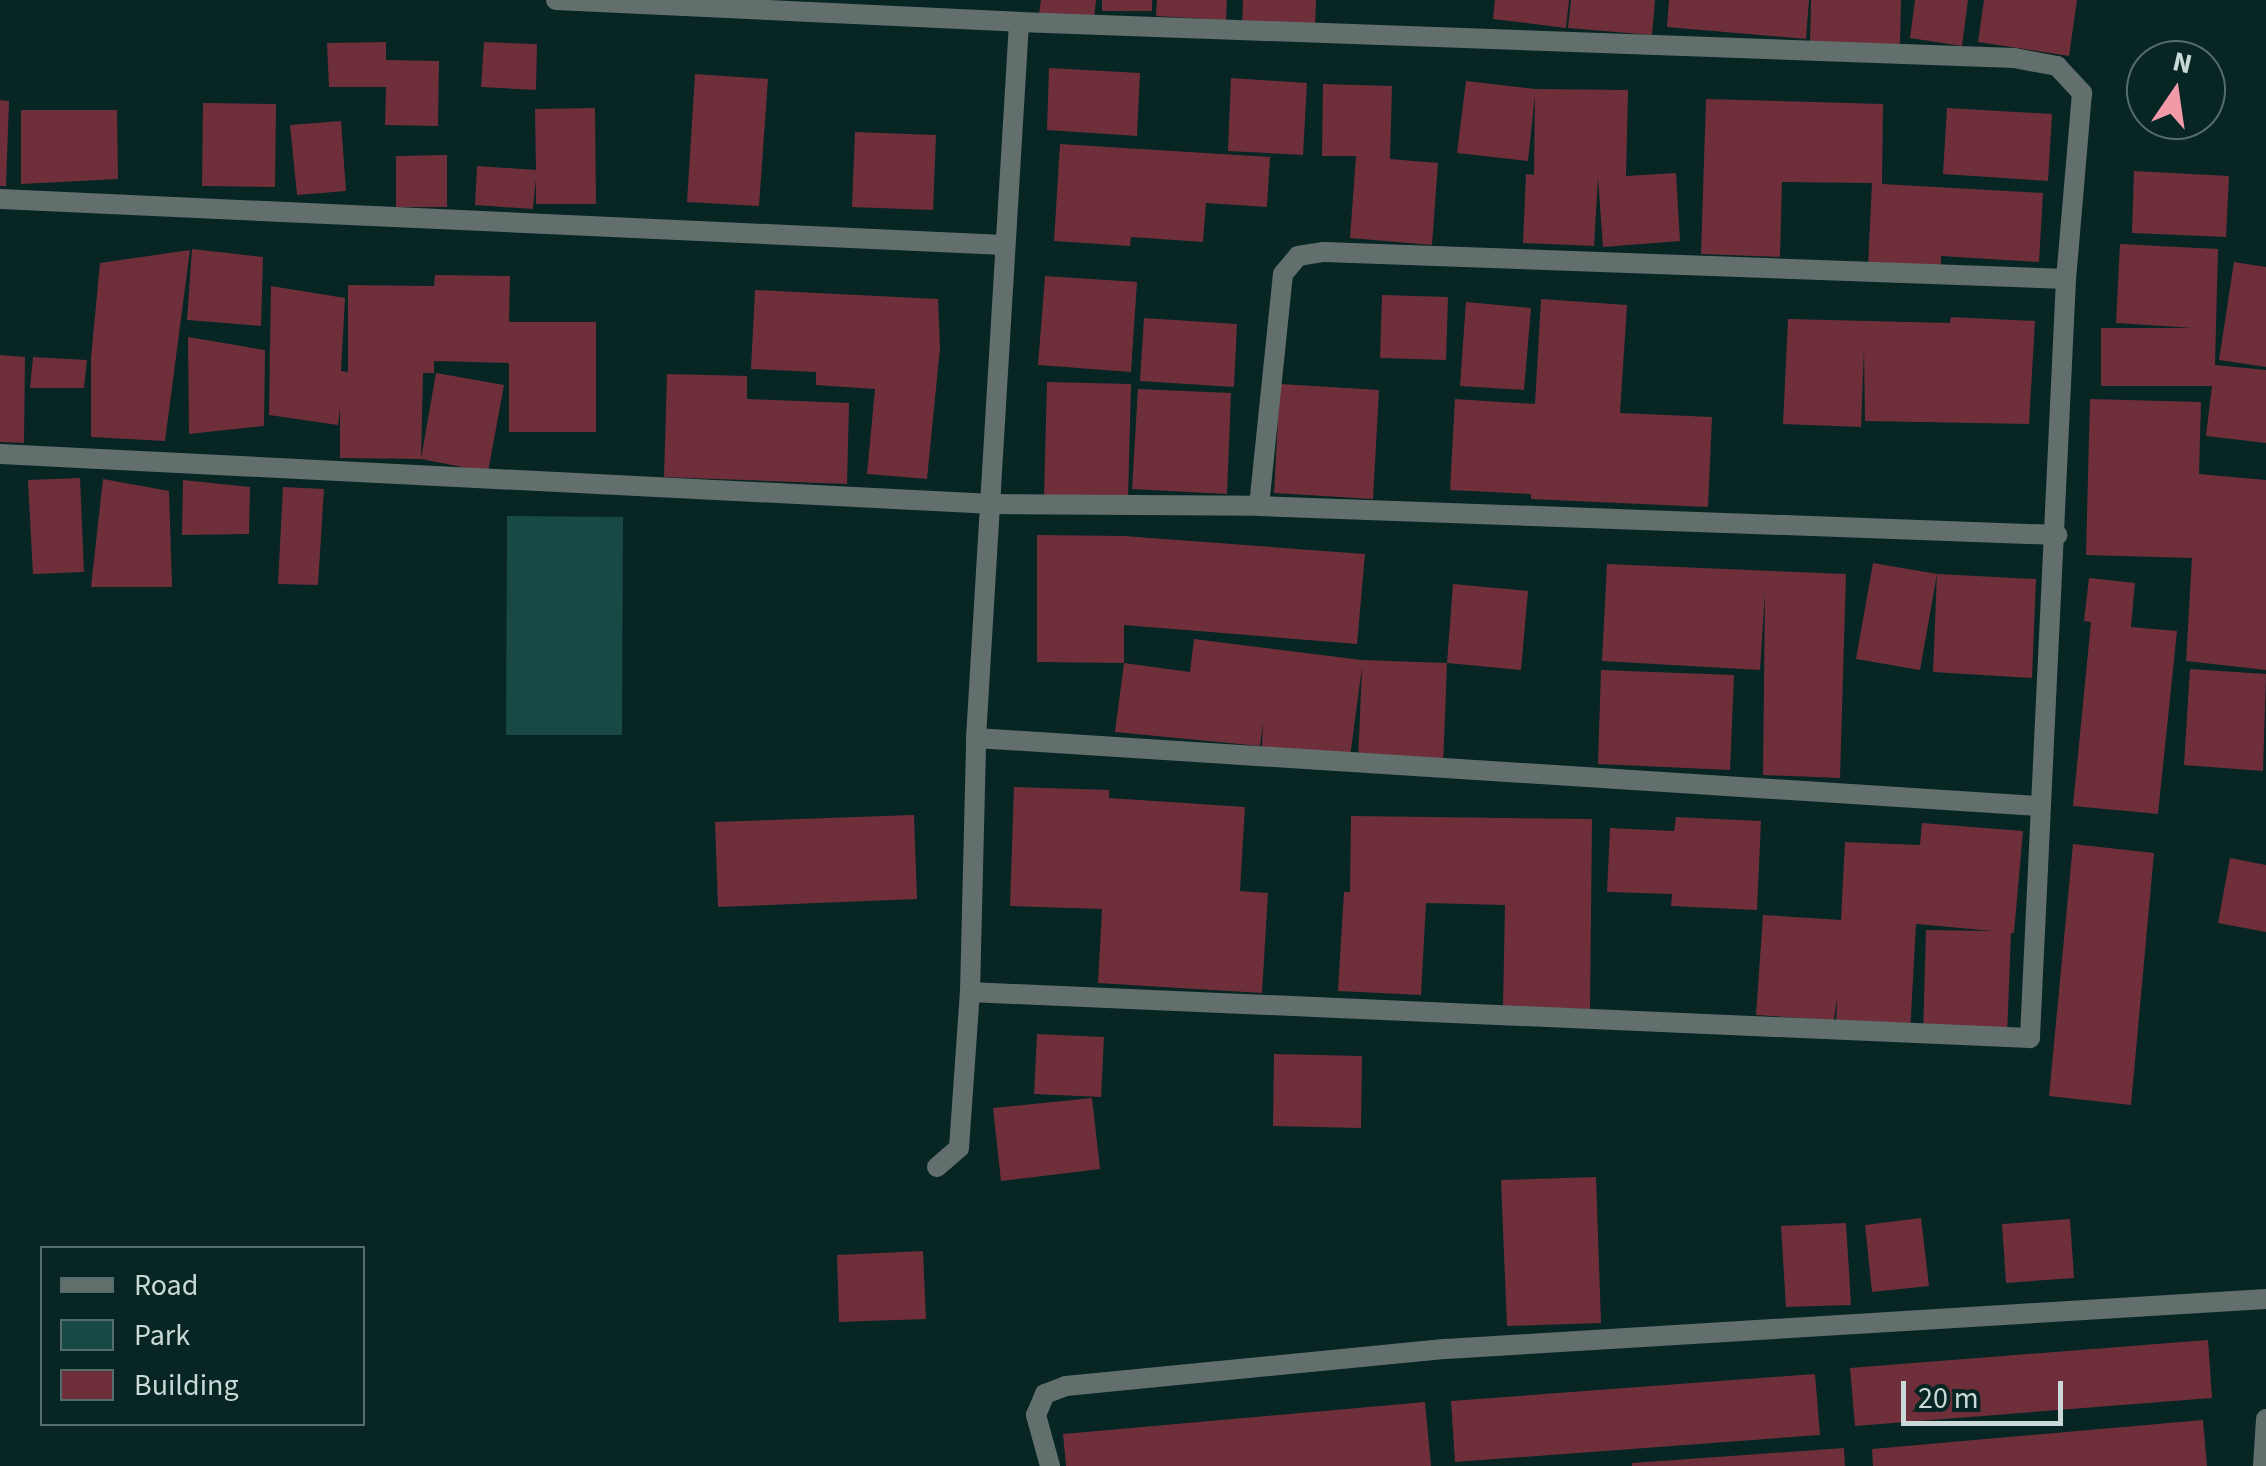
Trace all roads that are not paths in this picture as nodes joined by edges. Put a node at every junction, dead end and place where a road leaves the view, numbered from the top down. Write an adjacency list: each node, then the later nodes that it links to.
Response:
1 (556, 0): 2 (street)
2 (1018, 22): 4 (street); 5 (street)
3 (0, 199): 4 (street)
4 (1004, 245): 7 (street)
5 (2066, 278): 8 (street); 9 (street)
6 (0, 454): 7 (street)
7 (993, 504): 8 (street); 10 (street)
8 (1260, 506): 9 (street)
9 (2057, 535): 11 (street)
10 (976, 738): 11 (street); 12 (street)
11 (2039, 806): 12 (street)
12 (970, 992): 13 (street)
13 (937, 1167)
14 (2266, 1299): 16 (street)
15 (2266, 1419): 17 (street)
16 (1050, 1466)
17 (2263, 1466)

